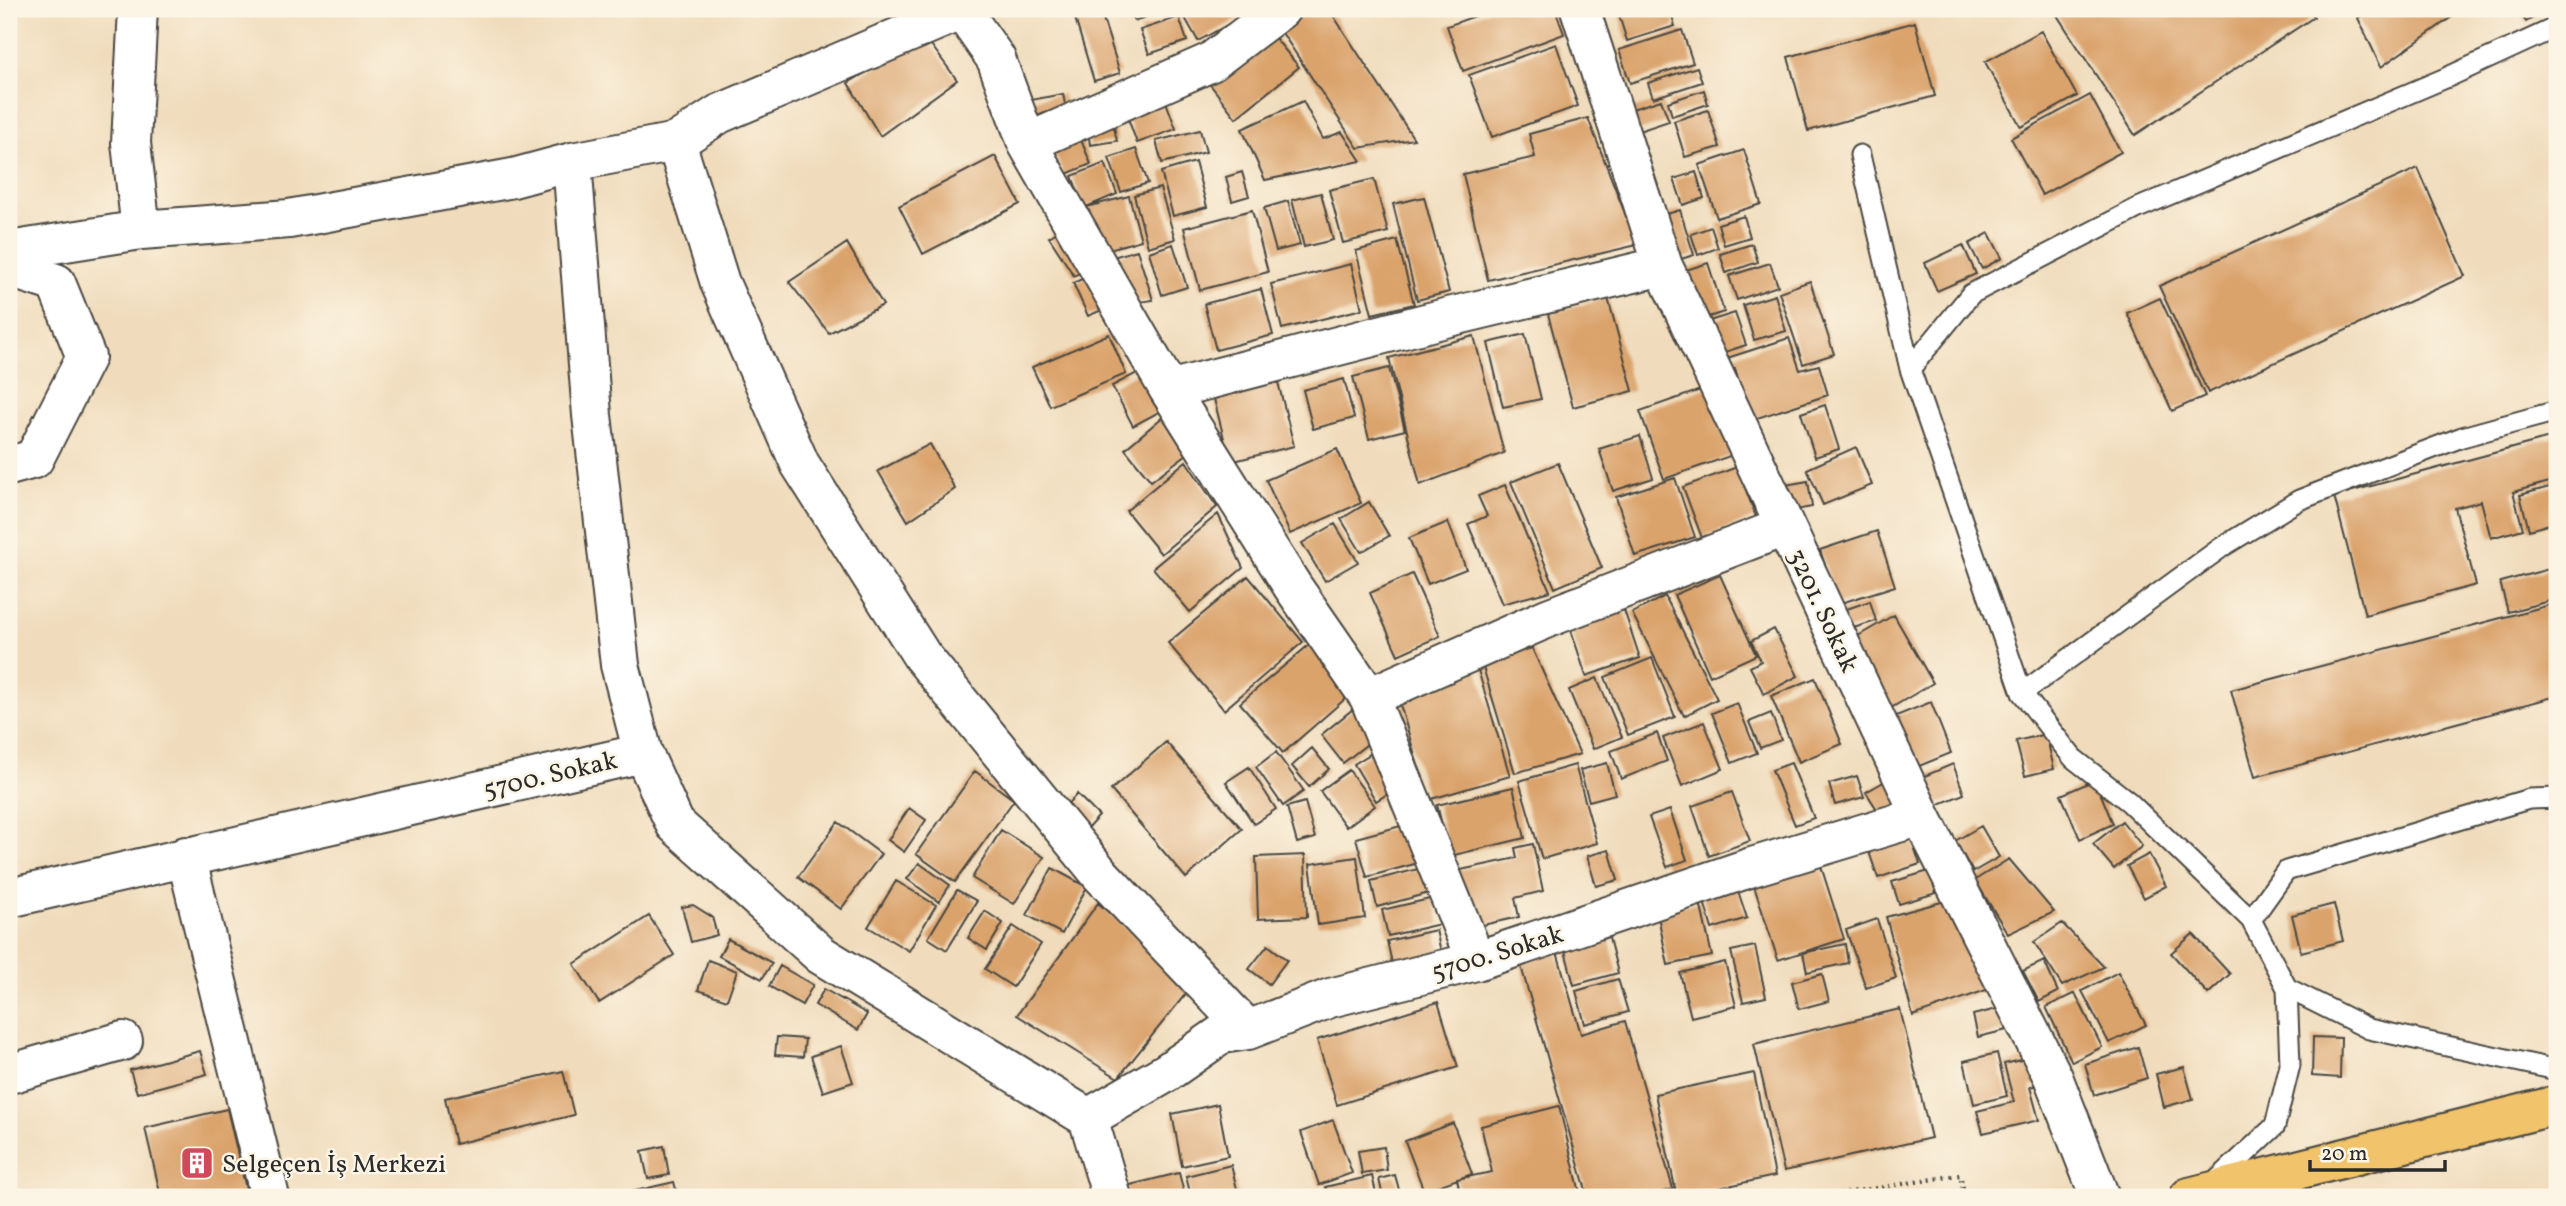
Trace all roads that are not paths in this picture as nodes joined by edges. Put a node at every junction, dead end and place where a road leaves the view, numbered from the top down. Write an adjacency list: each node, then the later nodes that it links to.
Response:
1 (138, 9): 10 (street)
2 (1281, 9): 7 (street)
3 (1580, 9): 12 (street, 3201. Sokak)
4 (962, 10): 6 (street); 7 (street)
5 (2557, 27): 14 (lane)
6 (676, 142): 9 (street); 29 (street)
7 (1027, 144): 15 (street)
8 (1860, 155): 14 (lane)
9 (572, 162): 10 (street); 21 (street)
10 (141, 229): 11 (street)
11 (9, 251)
12 (1663, 266): 15 (street); 18 (street, 3201. Sokak)
13 (9, 268): 17 (street)
14 (1910, 369): 19 (lane)
15 (1169, 390): 20 (street)
16 (2557, 411): 19 (lane)
17 (9, 466)
18 (1784, 527): 20 (street); 23 (street, 3201. Sokak)
19 (2022, 693): 26 (lane)
20 (1369, 697): 27 (street)
21 (643, 753): 24 (street, 5700. Sokak); 34 (street, 5700. Sokak)
22 (2557, 798): 26 (lane)
23 (1921, 816): 27 (street, 5700. Sokak); 38 (street, 3201. Sokak)
24 (186, 856): 25 (street, 5700. Sokak); 36 (street)
25 (9, 898)
26 (2251, 920): 28 (lane)
27 (1476, 961): 29 (street, 5700. Sokak)
28 (2287, 988): 31 (lane); 35 (lane)
29 (1248, 1030): 34 (street, 5700. Sokak)
30 (123, 1041): 32 (street)
31 (2557, 1070)
32 (9, 1074)
33 (2557, 1105): 35 (highway)
34 (1088, 1118): 37 (street)
35 (2195, 1196)
36 (270, 1197)
37 (1112, 1197)
38 (2100, 1197)

